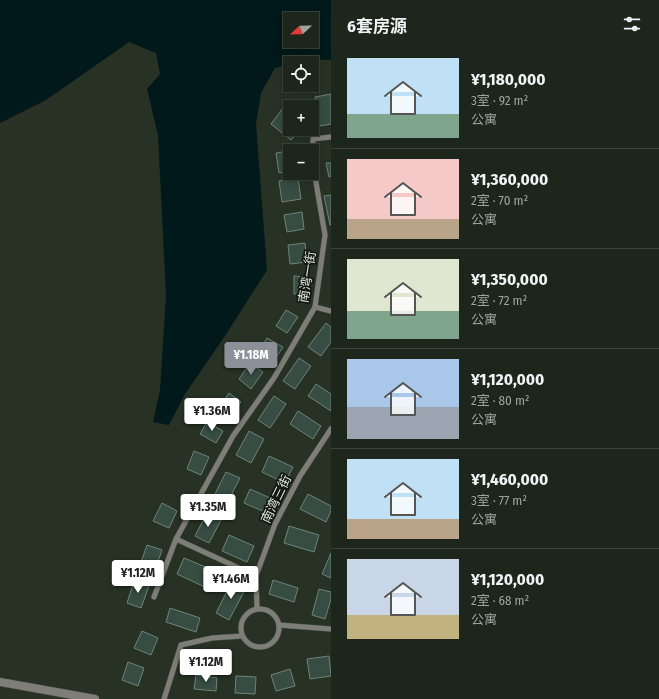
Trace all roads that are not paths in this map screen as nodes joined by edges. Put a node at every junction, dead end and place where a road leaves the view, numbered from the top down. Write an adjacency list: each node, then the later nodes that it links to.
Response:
1 (331, 137): 2 (lane)
2 (313, 144)
3 (316, 180): 4 (lane, 南湾一街)
4 (315, 308): 5 (lane); 7 (lane, 南湾一街)
5 (331, 311)
6 (331, 429): 8 (lane, 南湾三街)
7 (176, 539): 8 (lane); 9 (lane, 南湾一街)
8 (256, 576): 10 (lane, 南湾三街)
9 (154, 597)
10 (257, 608): 11 (lane); 13 (lane)
11 (279, 625): 12 (lane); 13 (lane)
12 (331, 629)
13 (242, 636): 16 (lane)
14 (0, 682): 15 (street)
15 (95, 699)
16 (164, 699)

